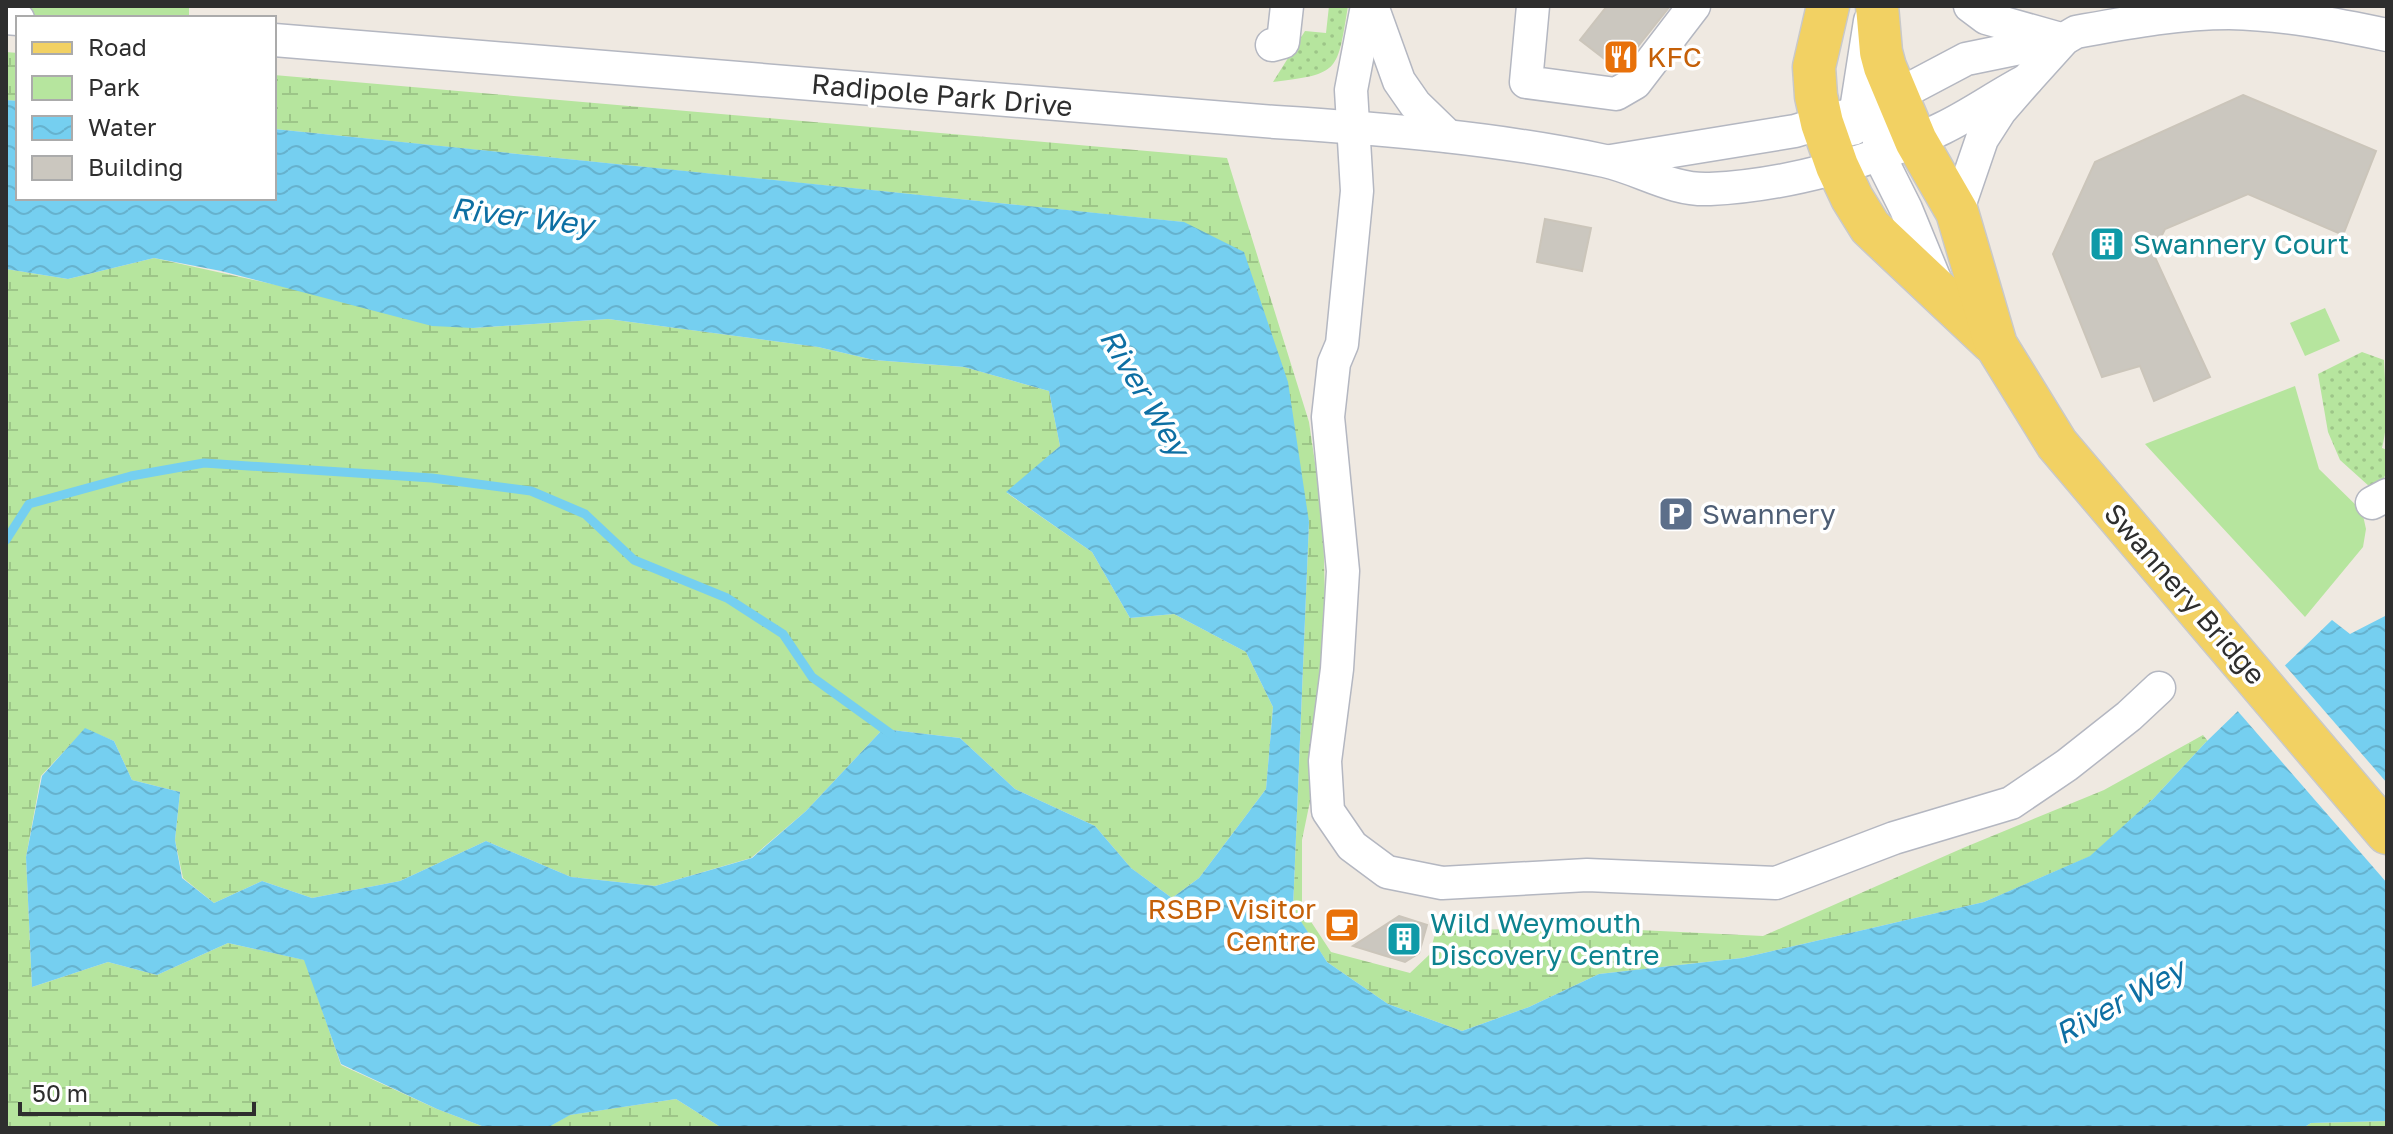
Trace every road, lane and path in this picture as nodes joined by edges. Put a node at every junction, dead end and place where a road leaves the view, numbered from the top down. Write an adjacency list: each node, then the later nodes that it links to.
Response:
1 (1287, 6): 12 (street)
2 (1369, 6): 16 (street); 17 (street)
3 (1533, 6): 4 (street)
4 (1694, 6)
5 (1828, 6): 15 (main road, Swannery Bridge)
6 (1875, 6): 14 (main road); 15 (street)
7 (1970, 6): 10 (street)
8 (2266, 11): 9 (street); 10 (street)
9 (2387, 35)
10 (2064, 39): 13 (street); 14 (street)
11 (276, 40): 16 (street, Radipole Park Drive)
12 (1272, 45)
13 (2027, 80): 18 (street); 21 (street)
14 (1896, 96): 15 (street); 18 (main road)
15 (1838, 118): 19 (street); 20 (main road, Swannery Bridge)
16 (1354, 127): 17 (street, Radipole Park Drive); 24 (street)
17 (1448, 136): 19 (street, Radipole Park Drive)
18 (1897, 148): 20 (street); 21 (main road, Swannery Bridge); 22 (street, Swannery Bridge)
19 (1608, 162): 20 (street)
20 (1837, 166): 22 (main road, Swannery Bridge)
21 (1957, 212): 23 (main road, Swannery Bridge)
22 (1939, 290): 23 (main road, Swannery Bridge)
23 (1996, 345): 25 (main road, Swannery Bridge)
24 (2159, 688)
25 (2387, 833)

